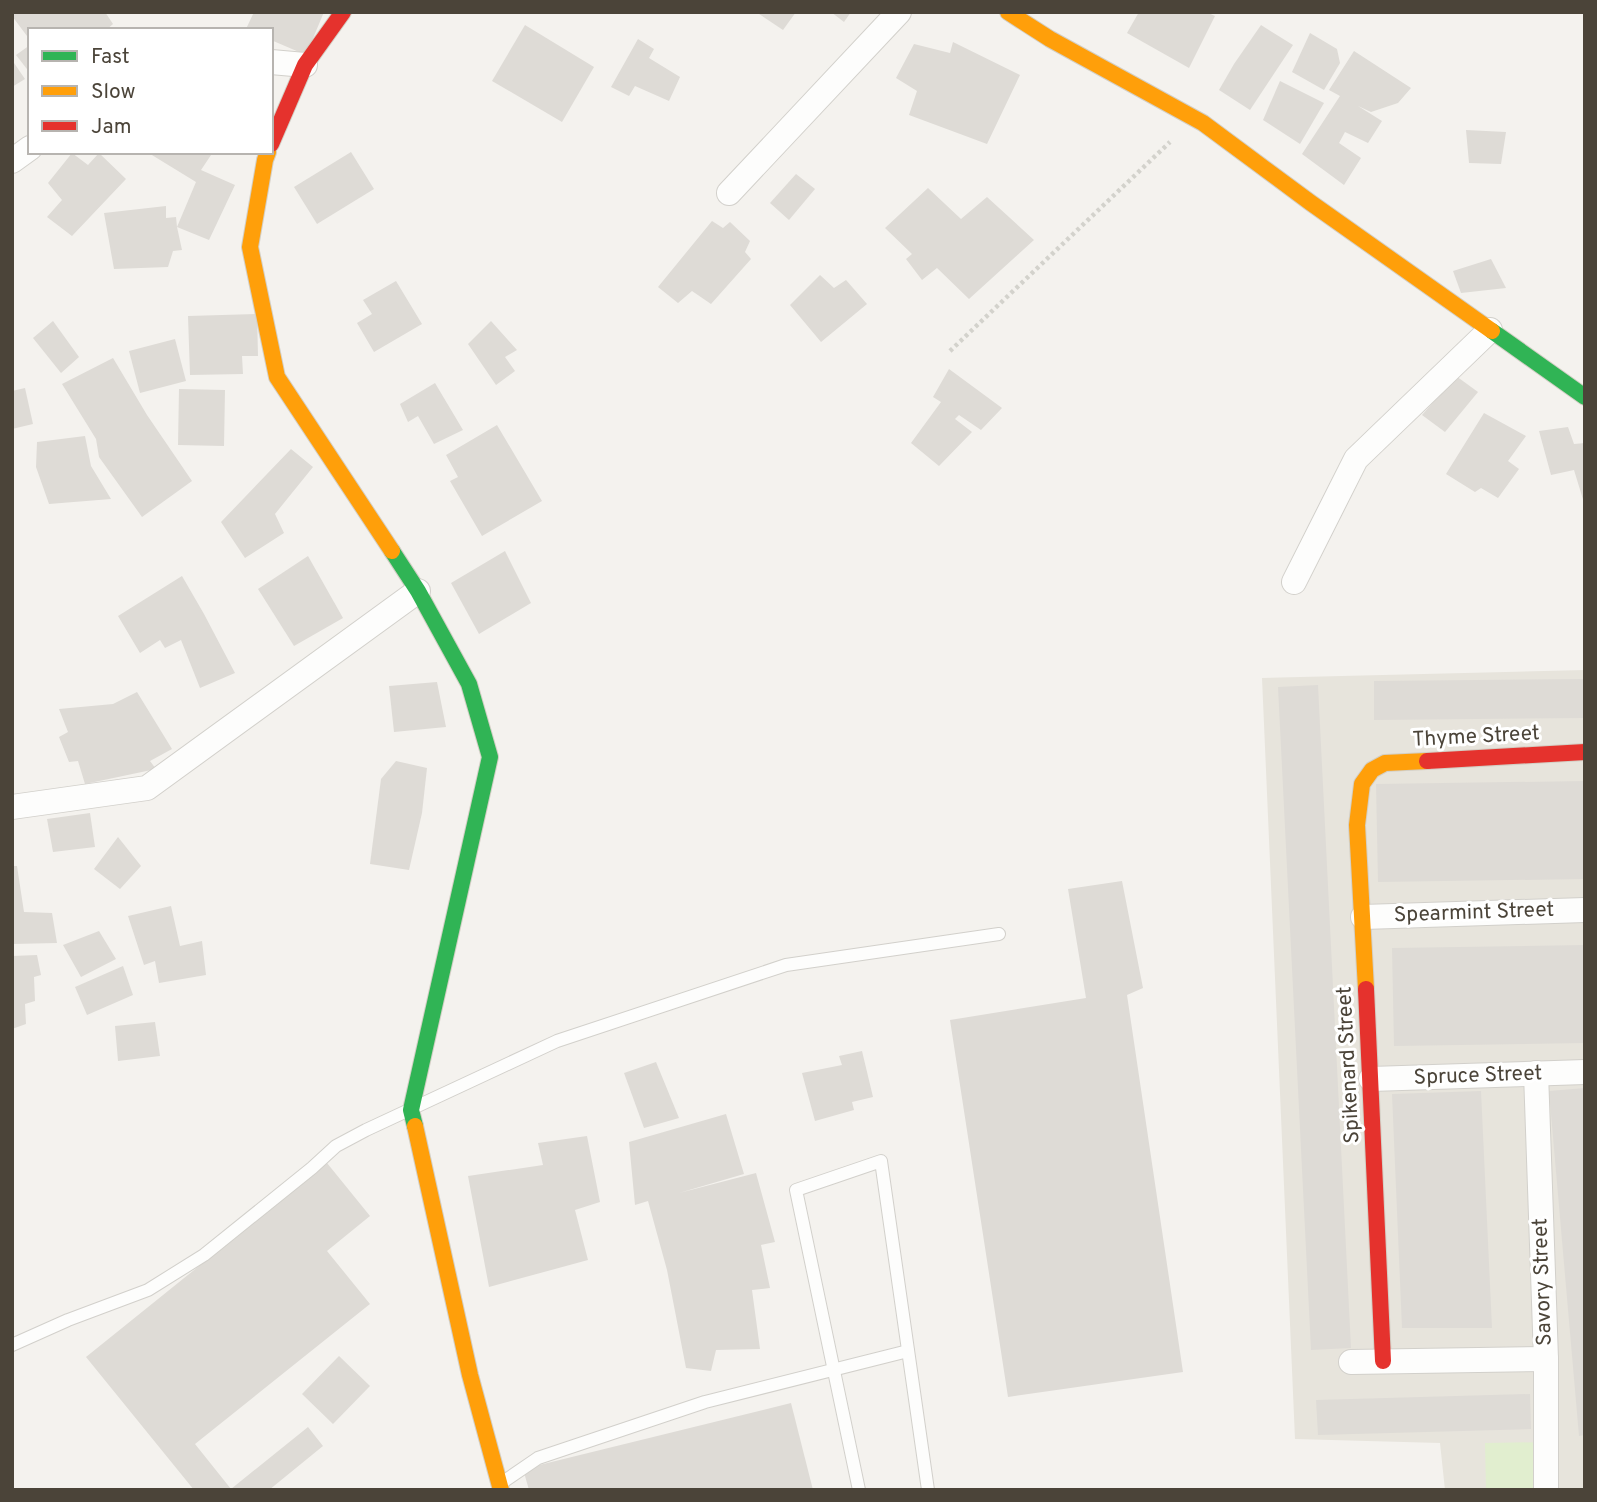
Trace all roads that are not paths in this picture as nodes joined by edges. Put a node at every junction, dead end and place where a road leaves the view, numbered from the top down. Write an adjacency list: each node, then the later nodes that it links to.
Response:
1 (343, 12): 5 (street)
2 (899, 12): 10 (street)
3 (1008, 12): 11 (street)
4 (273, 62): 5 (street)
5 (305, 65): 6 (street)
6 (273, 139)
7 (28, 149): 9 (street)
8 (267, 154): 14 (street)
9 (12, 161)
10 (729, 193)
11 (1490, 330): 12 (street); 13 (street)
12 (1585, 397)
13 (1294, 582)
14 (418, 591): 17 (street); 24 (street)
15 (1585, 752): 16 (street, Thyme Street)
16 (1372, 770): 19 (street, Spikenard Street)
17 (12, 807)
18 (1585, 910): 19 (street, Spearmint Street)
19 (1363, 917): 23 (street, Spikenard Street)
20 (999, 934): 24 (lane)
21 (1585, 1072): 22 (street, Spruce Street)
22 (1536, 1073): 23 (street, Spruce Street); 27 (street, Savory Street)
23 (1371, 1079): 28 (street, Spikenard Street)
24 (411, 1110): 25 (lane); 31 (street)
25 (12, 1345)
26 (908, 1351): 30 (lane); 30 (lane); 33 (lane)
27 (1546, 1359): 28 (street); 34 (street, Savory Street)
28 (1383, 1361): 29 (street)
29 (1351, 1362)
30 (834, 1370): 31 (lane); 32 (lane)
31 (498, 1488)
32 (859, 1490)
33 (928, 1490)
34 (1546, 1490)

